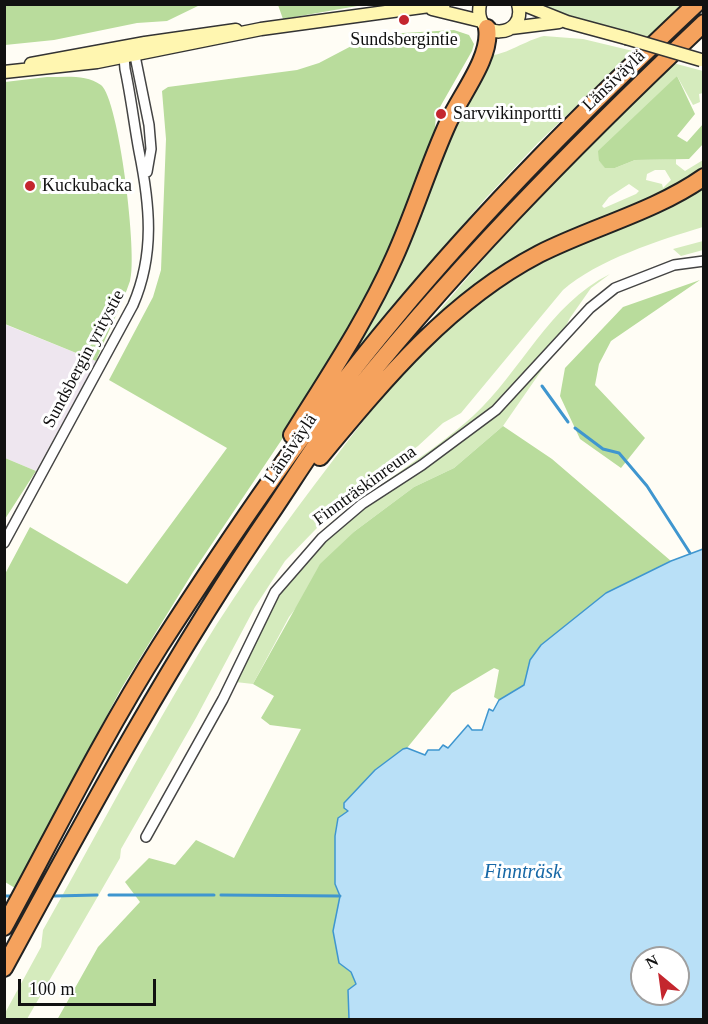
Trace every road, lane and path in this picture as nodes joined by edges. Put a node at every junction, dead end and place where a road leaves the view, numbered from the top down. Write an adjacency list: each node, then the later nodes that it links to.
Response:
1 (444, 4): 5 (main road)
2 (480, 4): 8 (main road)
3 (520, 4): 6 (main road); 9 (main road)
4 (696, 4): 15 (highway, Länsiväylä)
5 (428, 8): 8 (main road); 10 (main road)
6 (567, 22): 9 (main road); 11 (main road, bridge)
7 (704, 23): 16 (highway, Länsiväylä)
8 (484, 25): 9 (main road); 15 (highway)
9 (511, 28)
10 (130, 52): 12 (main road); 17 (street, Sundsbergin yritystie)
11 (702, 60)
12 (4, 71)
13 (704, 177): 16 (highway)
14 (704, 261): 18 (street, Finnträskinreuna)
15 (244, 519): 19 (highway, Länsiväylä)
16 (256, 534): 20 (highway, Länsiväylä)
17 (4, 543)
18 (146, 837)
19 (4, 927)
20 (4, 968)

